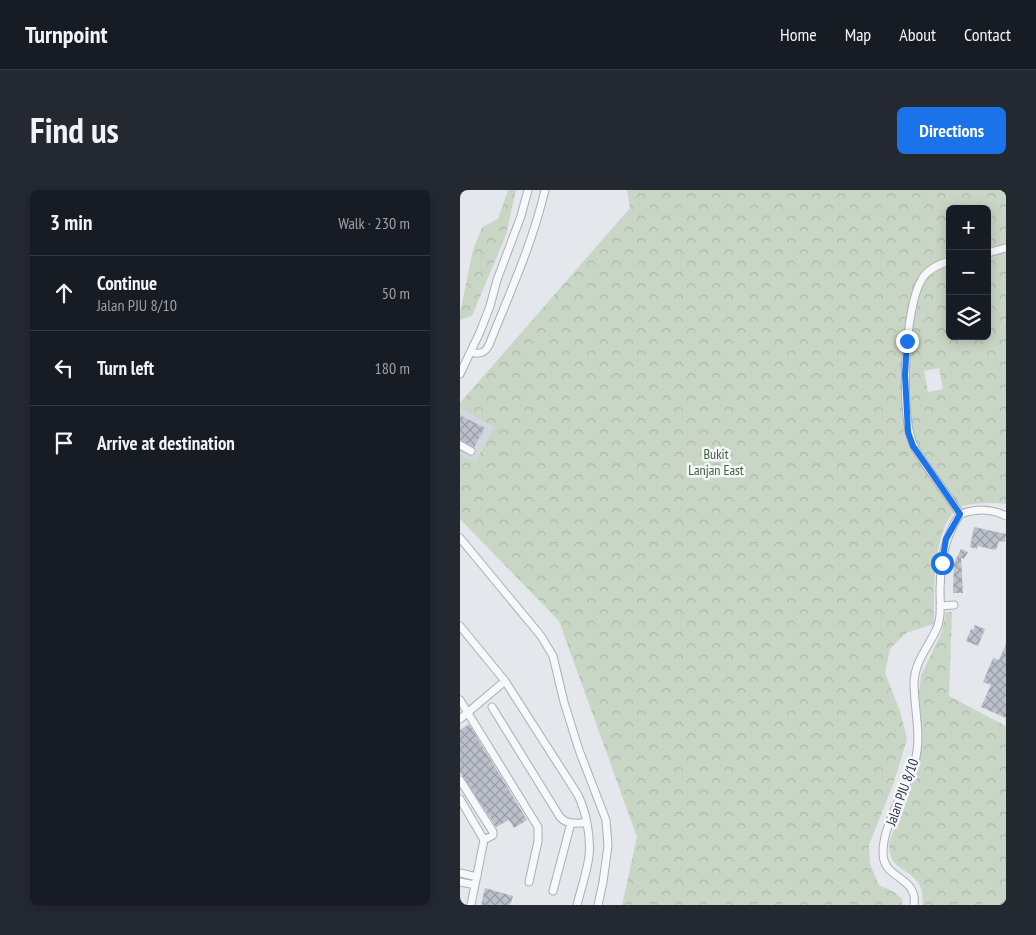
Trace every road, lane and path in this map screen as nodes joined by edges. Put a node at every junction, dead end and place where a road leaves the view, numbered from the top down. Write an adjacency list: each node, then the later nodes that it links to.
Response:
1 (528, 190): 6 (street)
2 (545, 190): 6 (street)
3 (1006, 248): 4 (street)
4 (991, 252)
5 (946, 263): 10 (street)
6 (471, 352): 7 (street)
7 (460, 374)
8 (460, 445): 9 (street)
9 (471, 451)
10 (960, 514): 11 (street); 14 (street, Jalan PJU 8/10)
11 (1006, 516)
12 (460, 538): 34 (street)
13 (954, 605): 14 (street)
14 (940, 606): 35 (street, Jalan PJU 8/10)
15 (460, 626): 16 (street)
16 (506, 681): 19 (street); 23 (street)
17 (461, 703): 19 (street)
18 (492, 707): 24 (street)
19 (469, 712): 20 (street); 29 (street)
20 (460, 719)
21 (460, 780): 25 (street)
22 (460, 799): 25 (street)
23 (586, 823): 24 (street); 33 (street)
24 (571, 824): 31 (street)
25 (484, 840): 27 (street)
26 (460, 873): 27 (street)
27 (477, 877): 30 (street)
28 (460, 882): 30 (street)
29 (529, 882)
30 (475, 885): 32 (street)
31 (553, 892)
32 (470, 905)
33 (577, 905)
34 (598, 905)
35 (914, 905)

